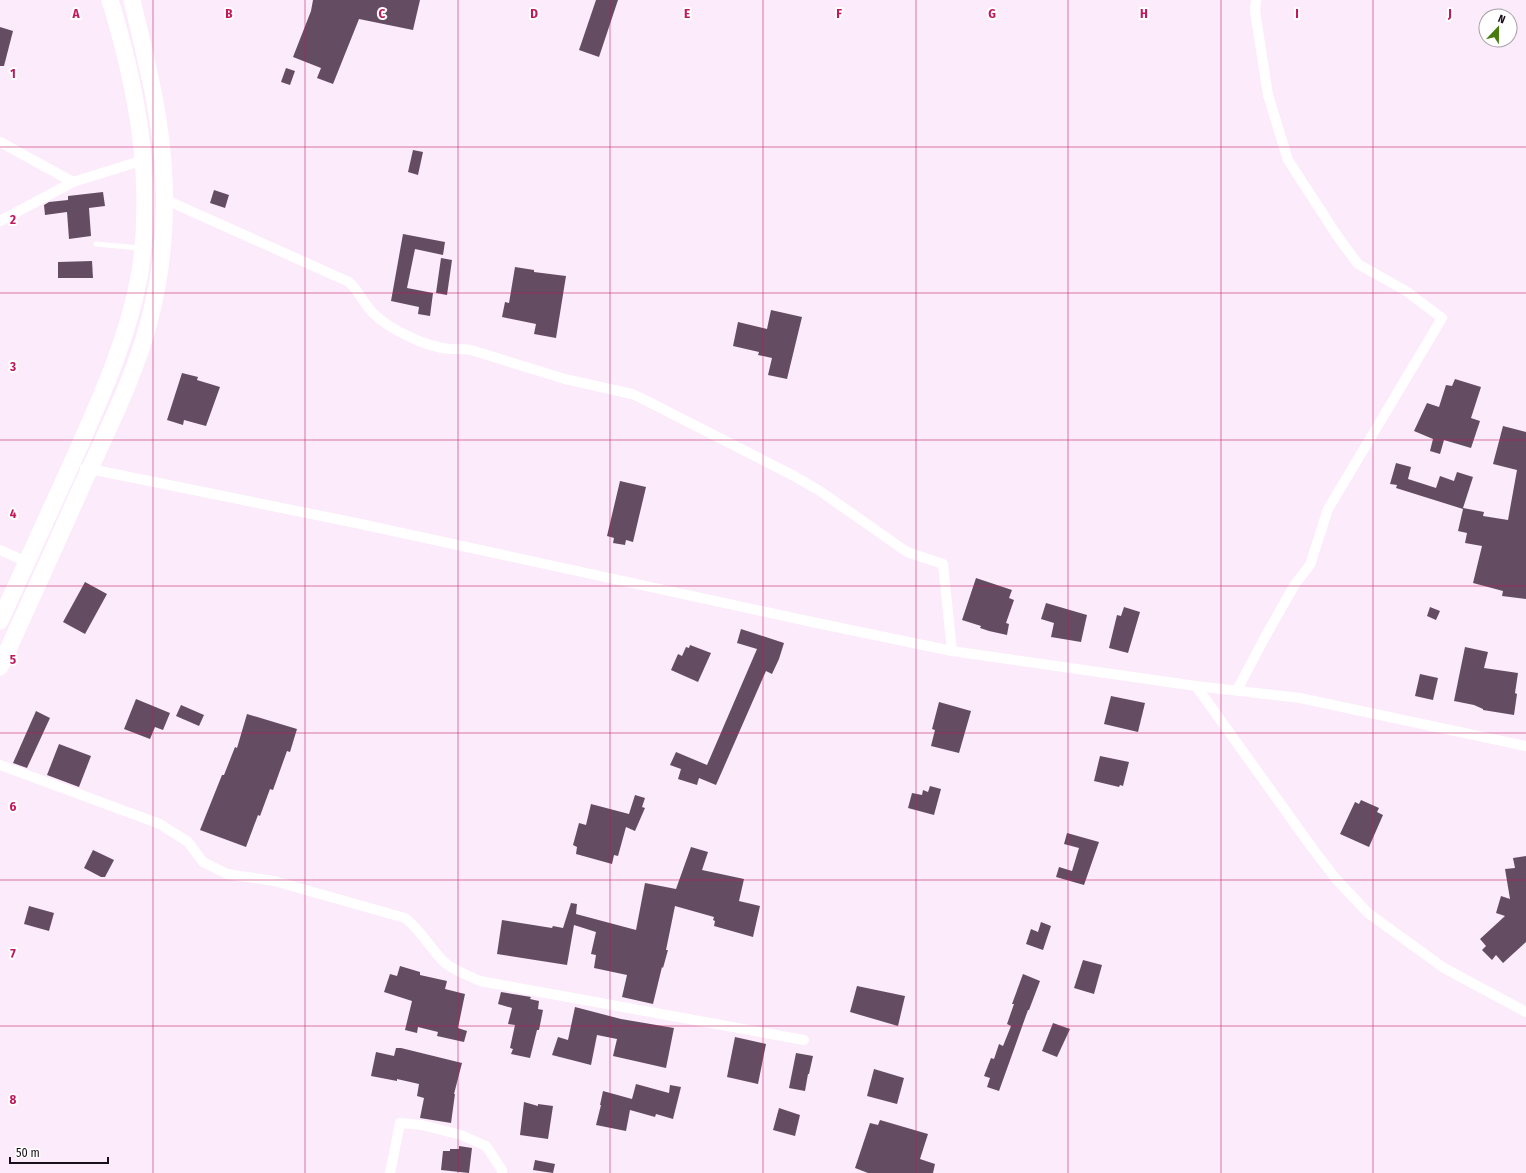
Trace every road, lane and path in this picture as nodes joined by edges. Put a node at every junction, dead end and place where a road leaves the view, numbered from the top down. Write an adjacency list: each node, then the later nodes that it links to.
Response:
1 (110, 0): 5 (highway)
2 (132, 0): 7 (highway)
3 (1256, 0): 19 (street)
4 (0, 142): 6 (street)
5 (144, 160): 6 (street); 10 (highway)
6 (73, 182): 8 (street)
7 (164, 199): 12 (highway); 16 (street)
8 (0, 220)
9 (96, 244): 10 (lane)
10 (142, 248): 11 (highway)
11 (72, 463): 12 (street); 14 (highway)
12 (90, 470): 16 (street); 17 (highway)
13 (0, 550): 14 (street)
14 (27, 562): 15 (highway)
15 (0, 621)
16 (952, 651): 18 (street)
17 (0, 667)
18 (1196, 686): 19 (street); 22 (street)
19 (1237, 690): 20 (street)
20 (1526, 746)
21 (0, 765): 23 (street)
22 (1526, 1012)
23 (804, 1040)
24 (390, 1173): 25 (street)
25 (502, 1173)

